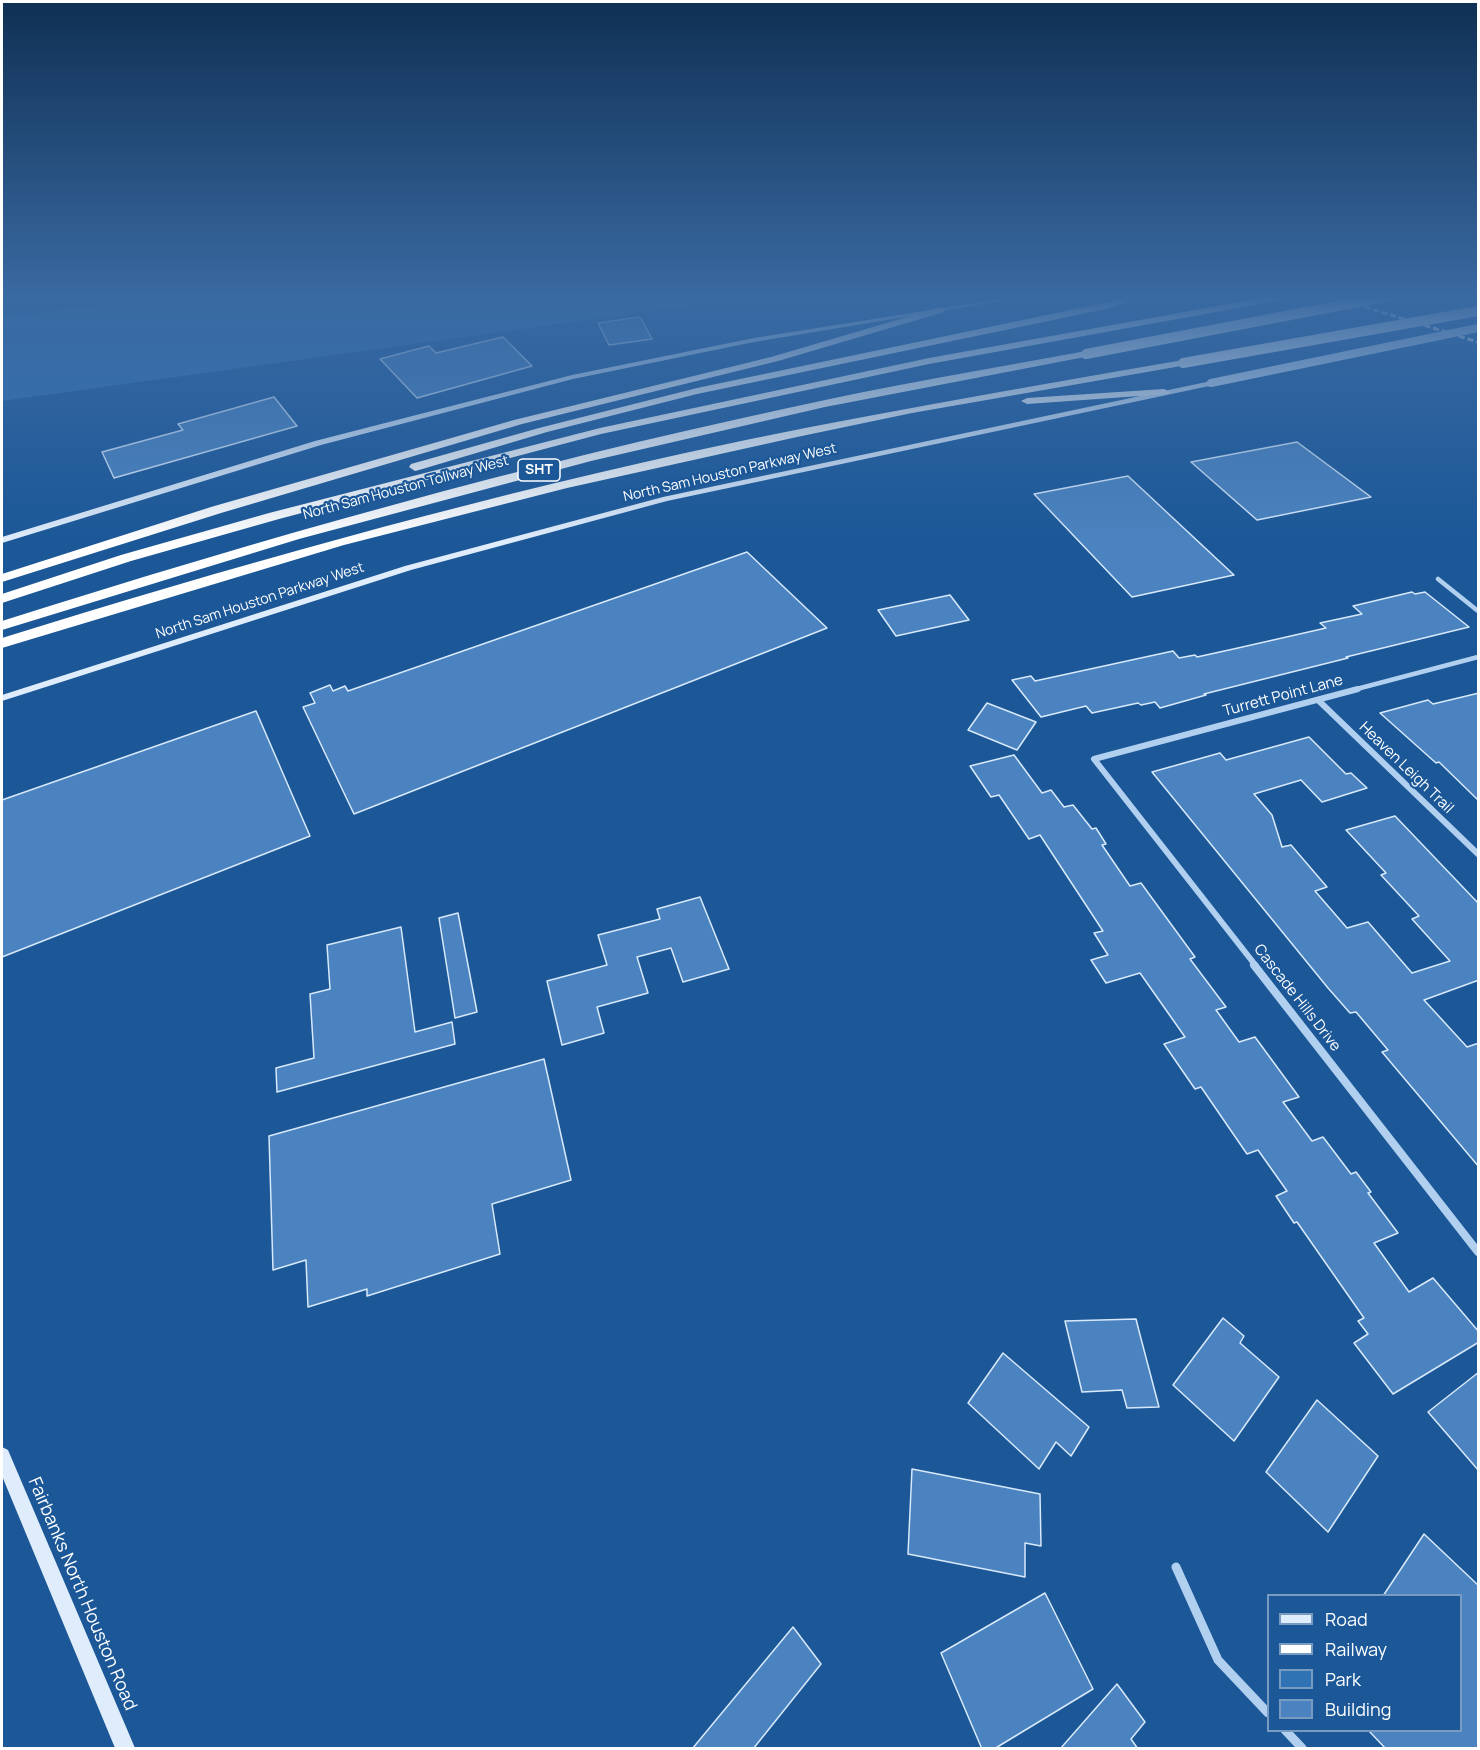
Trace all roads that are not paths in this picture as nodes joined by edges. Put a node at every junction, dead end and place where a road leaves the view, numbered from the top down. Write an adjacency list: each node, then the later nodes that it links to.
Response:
1 (569, 378): 11 (main road)
2 (698, 378): 12 (highway)
3 (759, 378): 9 (highway)
4 (851, 378): 9 (highway, North Sam Houston Tollway West / SHT)
5 (963, 378): 16 (highway, North Sam Houston Tollway West / SHT, bridge)
6 (1099, 378): 10 (highway, bridge)
7 (1237, 378): 8 (main road, North Sam Houston Parkway West, bridge)
8 (1164, 392): 10 (highway); 19 (main road, North Sam Houston Parkway West)
9 (274, 516): 14 (highway, North Sam Houston Tollway West / SHT)
10 (390, 530): 17 (highway)
11 (2, 540)
12 (2, 578)
13 (1438, 579): 15 (street)
14 (2, 599)
15 (1479, 611)
16 (2, 626)
17 (2, 643)
18 (1479, 657): 20 (street, Turrett Point Lane)
19 (2, 698)
20 (1318, 700): 21 (street, Turrett Point Lane); 22 (street, Heaven Leigh Trail)
21 (1094, 759): 23 (street, Cascade Hills Drive)
22 (1479, 854)
23 (1479, 1252)
24 (2, 1456): 28 (main road, Fairbanks North Houston Road)
25 (1176, 1567): 26 (street)
26 (1267, 1711)
27 (1286, 1732): 29 (street)
28 (125, 1749)
29 (1302, 1749)

